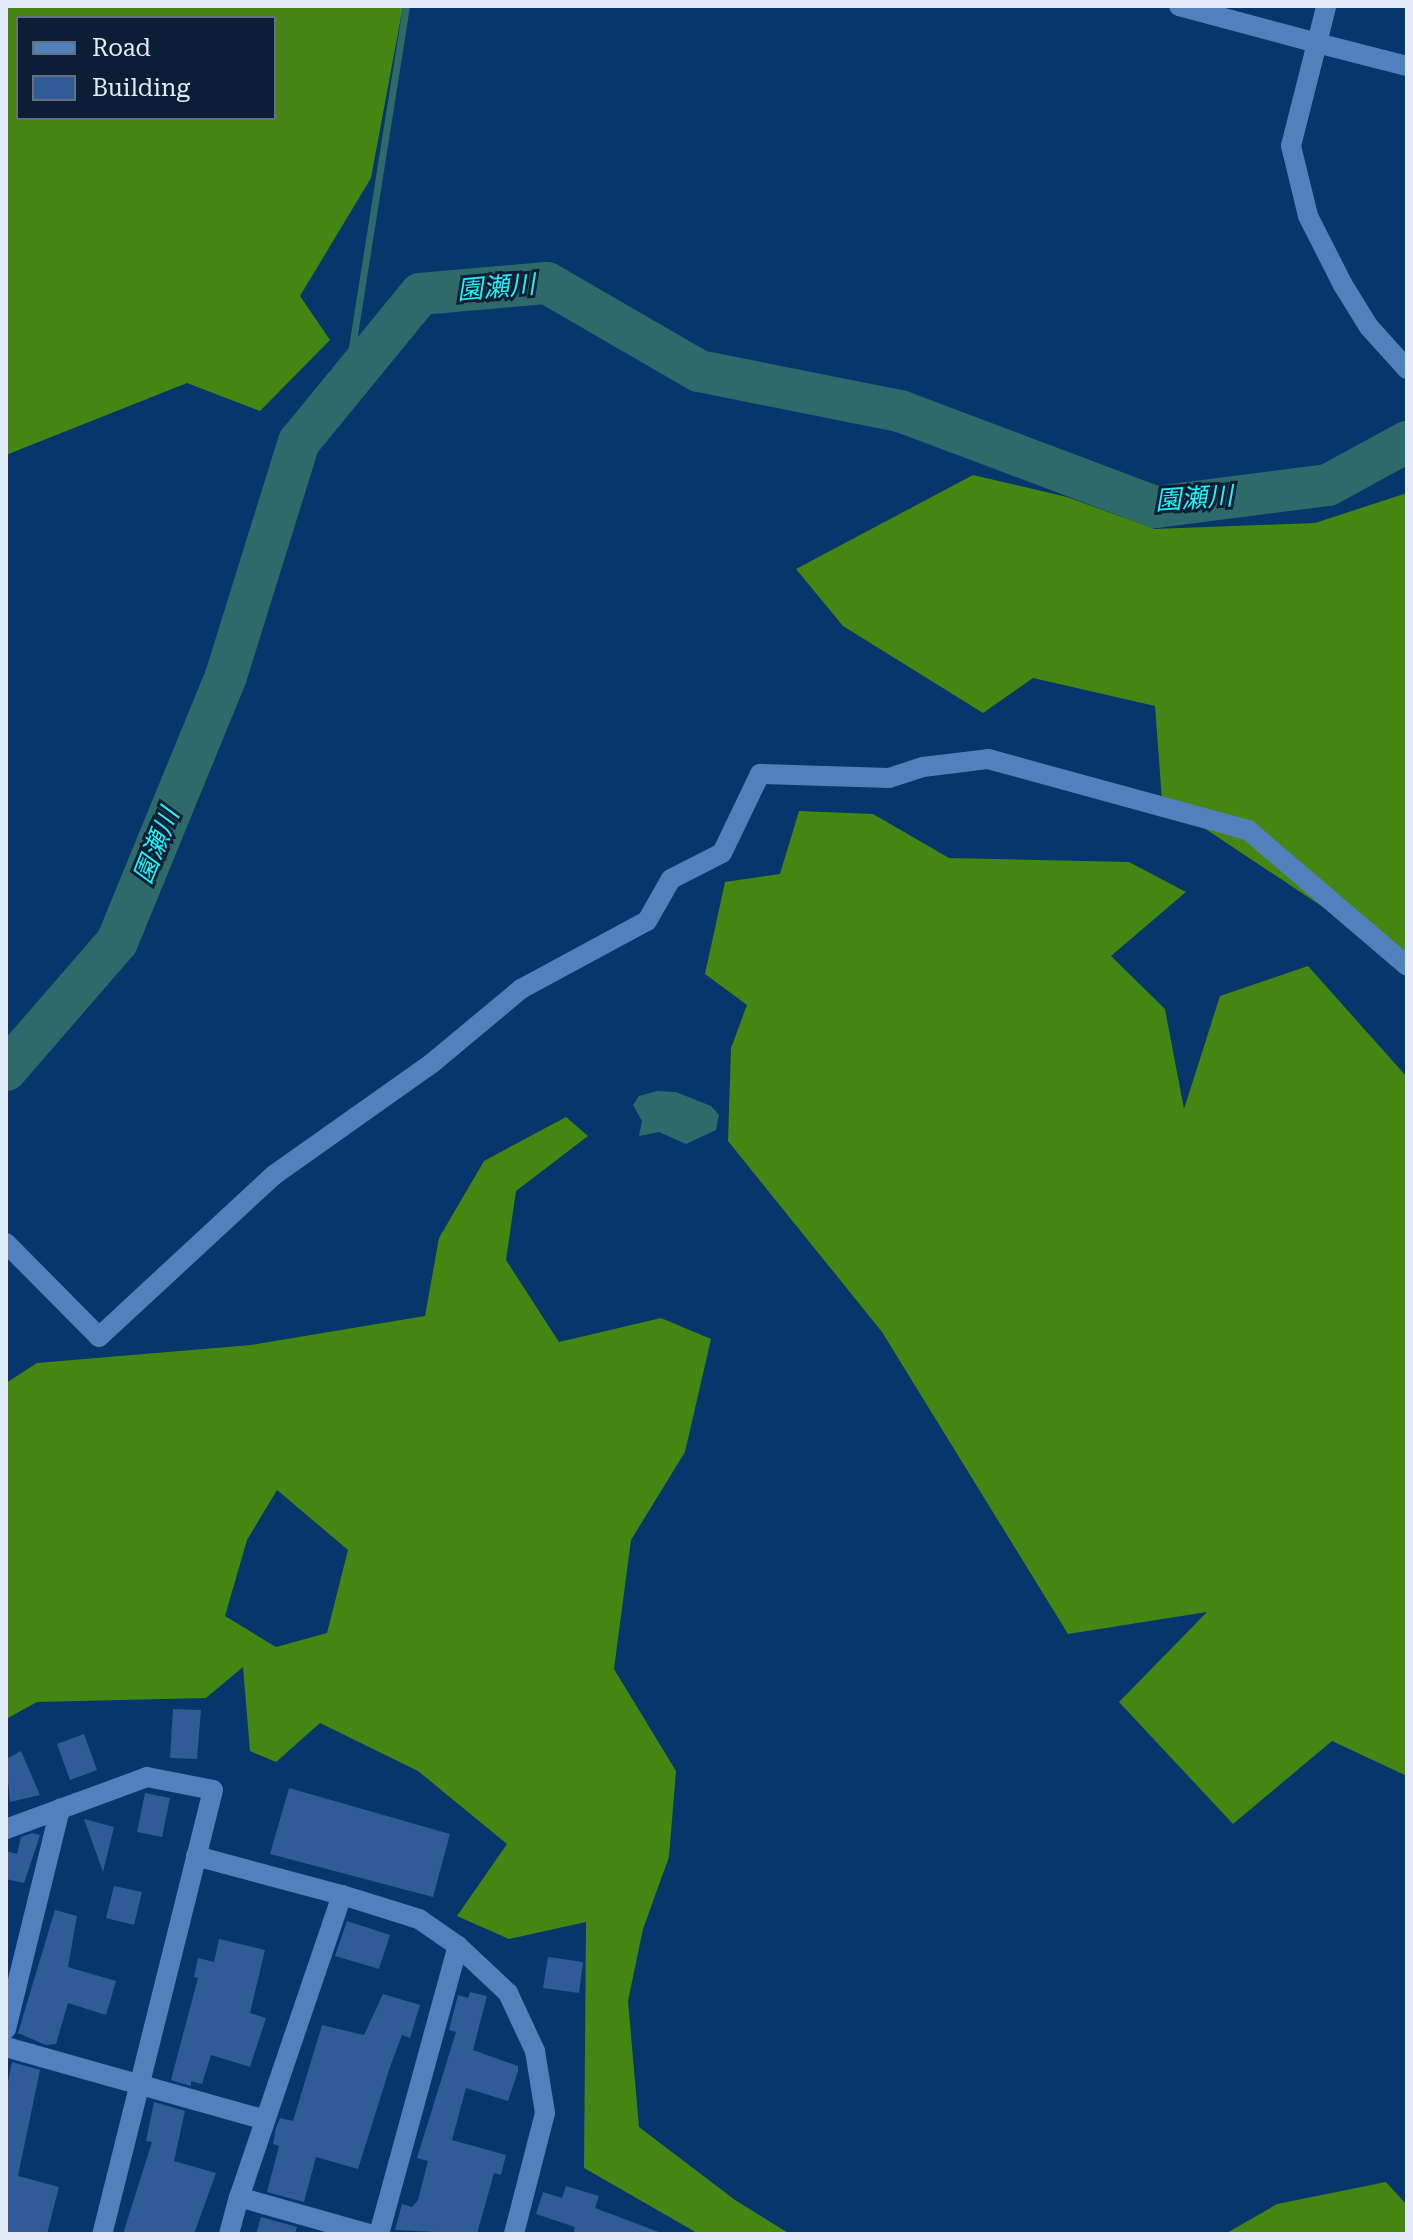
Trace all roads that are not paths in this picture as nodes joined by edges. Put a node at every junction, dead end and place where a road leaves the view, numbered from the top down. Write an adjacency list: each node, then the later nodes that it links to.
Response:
1 (1179, 6): 3 (street)
2 (1326, 6): 3 (street)
3 (1317, 43): 4 (street); 5 (street)
4 (1407, 66)
5 (1407, 369)
6 (1407, 966): 7 (street)
7 (6, 1243)
8 (60, 1809): 9 (street); 10 (street); 13 (street)
9 (6, 1829)
10 (196, 1856): 11 (street); 15 (street)
11 (342, 1895): 12 (street); 16 (street)
12 (458, 1946): 21 (street); 22 (street)
13 (6, 2029)
14 (6, 2047): 15 (street)
15 (139, 2083): 16 (street); 18 (street)
16 (265, 2120): 17 (street)
17 (239, 2197): 19 (street); 20 (street)
18 (102, 2234)
19 (229, 2234)
20 (369, 2234)
21 (379, 2234)
22 (514, 2234)

